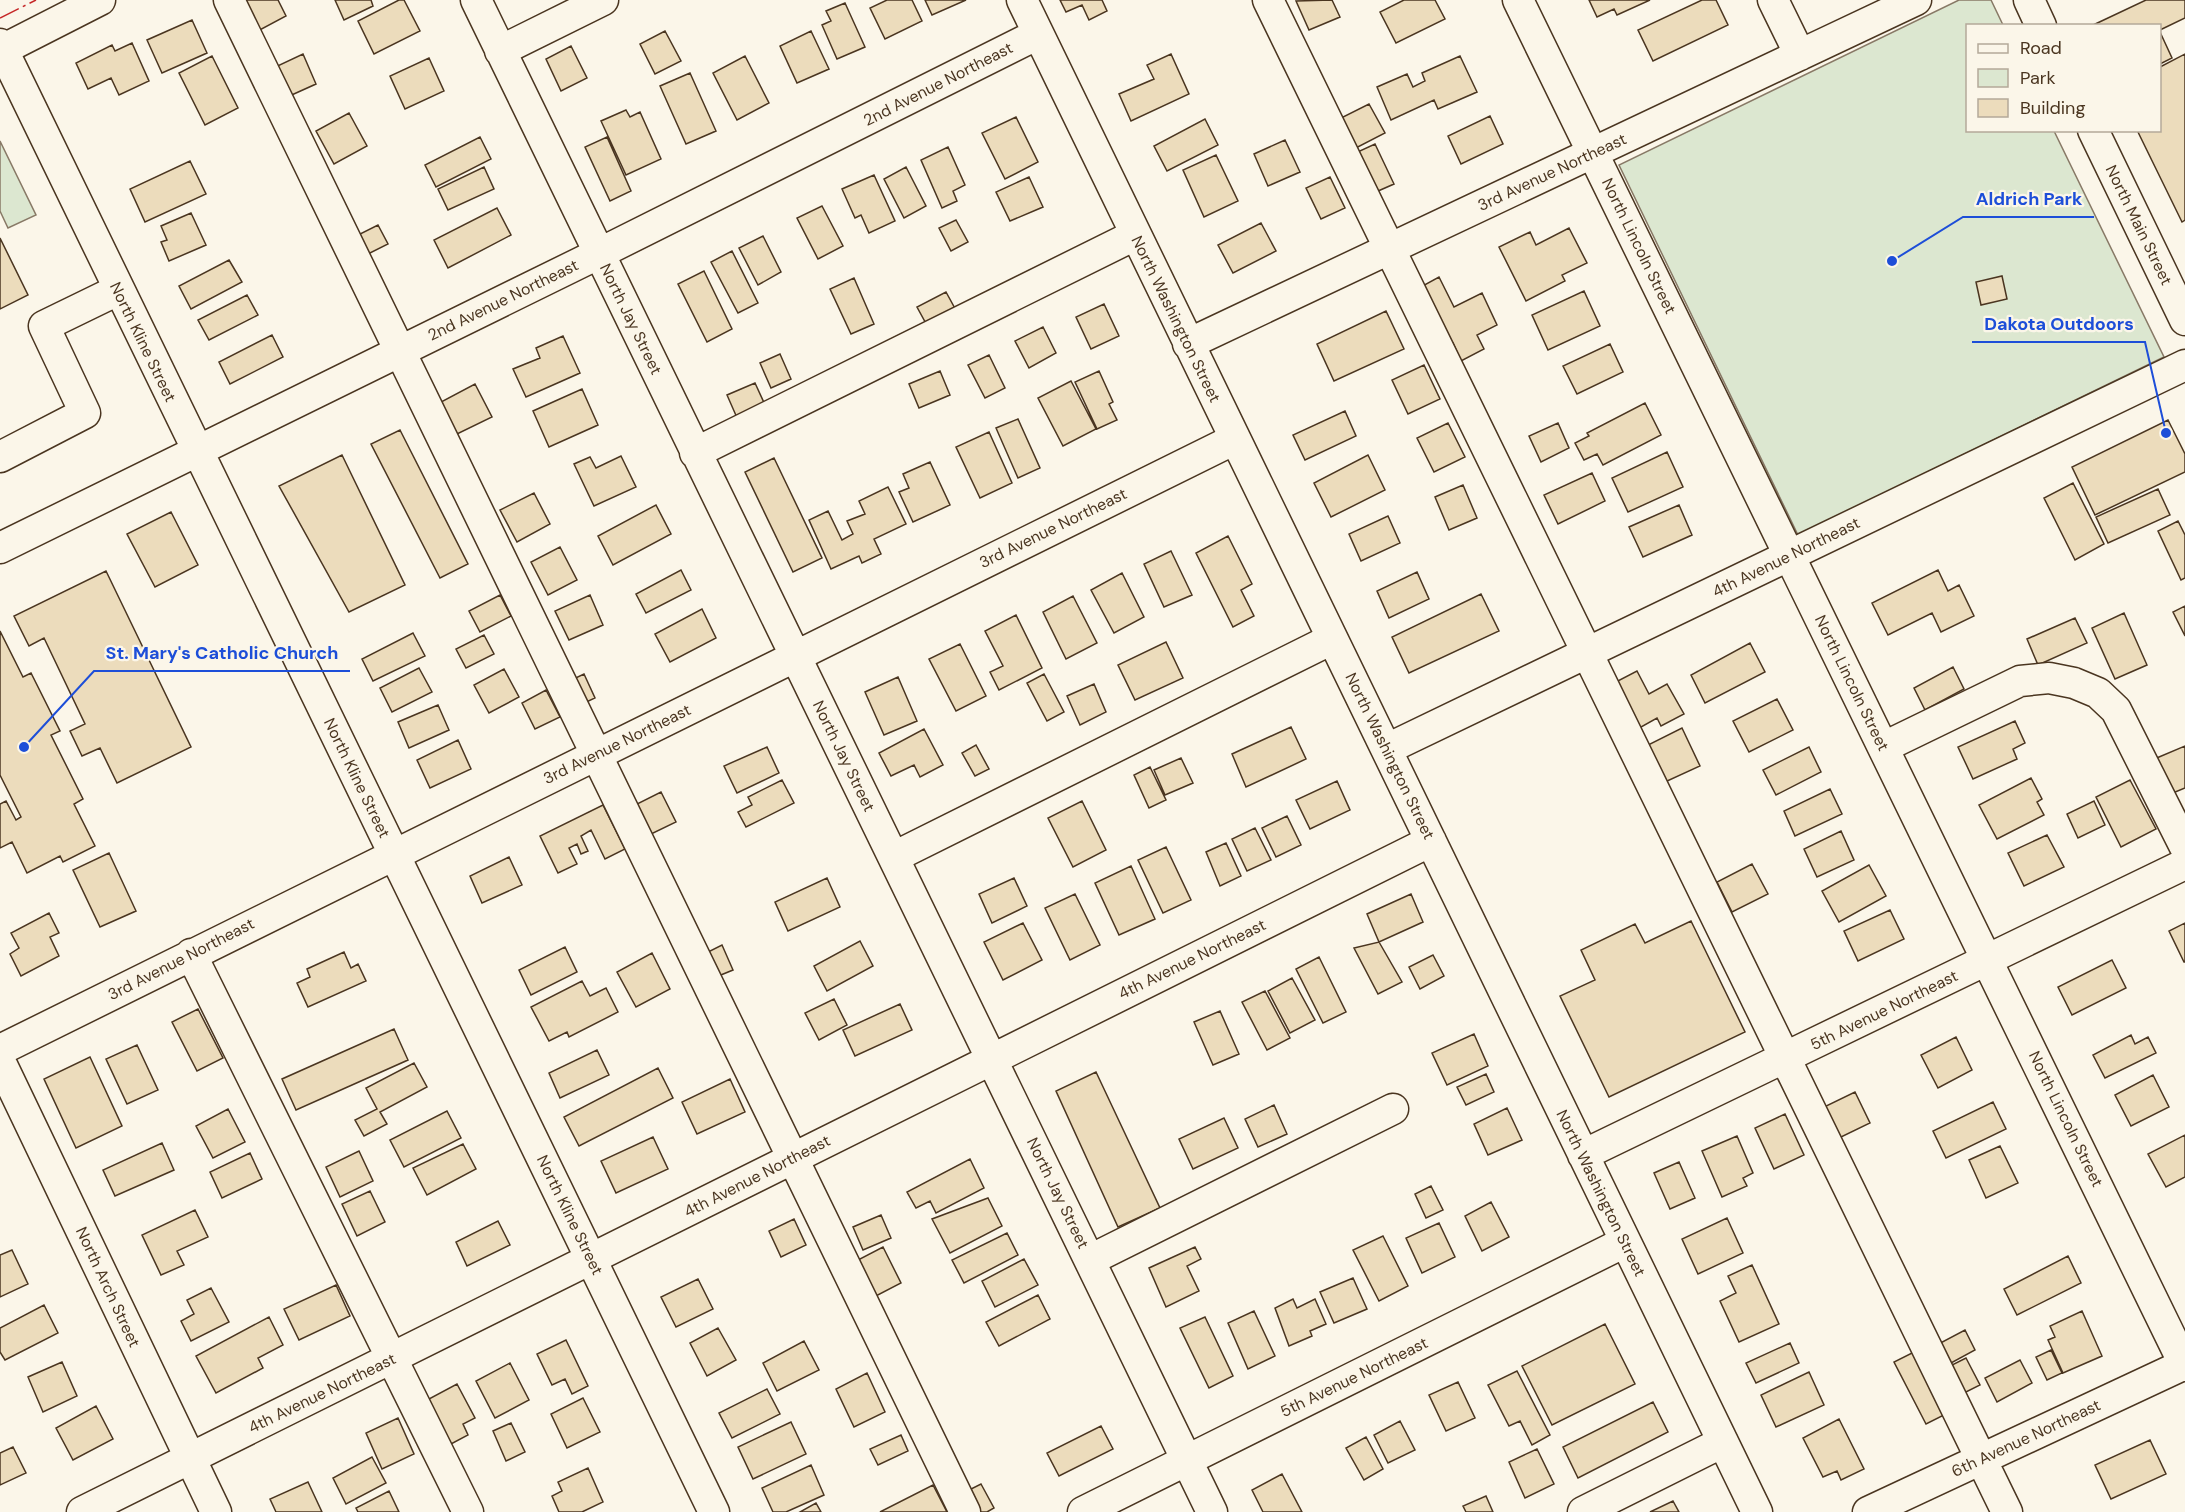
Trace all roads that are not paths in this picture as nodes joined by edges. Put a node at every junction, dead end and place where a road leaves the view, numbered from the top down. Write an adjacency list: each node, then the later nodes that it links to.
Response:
1 (100, 0): 13 (street)
2 (229, 0): 24 (street)
3 (476, 0): 14 (street, North Jay Street)
4 (603, 0): 14 (street)
5 (1022, 0): 12 (street, North Washington Street)
6 (1268, 0): 19 (street)
7 (1518, 0): 17 (street, North Lincoln Street)
8 (1773, 0): 15 (street)
9 (1916, 0): 15 (street, 3rd Avenue Northeast)
10 (2029, 0): 11 (street)
11 (2041, 24)
12 (1038, 34): 18 (street, North Washington Street); 20 (street, 2nd Avenue Northeast)
13 (1, 48): 21 (street, North Kline Street)
14 (500, 51): 20 (street, North Jay Street)
15 (1800, 56): 17 (street, 3rd Avenue Northeast)
16 (2094, 132): 22 (street, North Main Street)
17 (1593, 153): 19 (street, 3rd Avenue Northeast); 31 (street, North Lincoln Street)
18 (1135, 235): 23 (street, North Washington Street); 28 (street)
19 (1388, 250): 23 (street, 3rd Avenue Northeast); 33 (street)
20 (600, 253): 24 (street, 2nd Avenue Northeast); 28 (street, North Jay Street)
21 (118, 290): 27 (street, North Kline Street); 29 (street)
22 (2185, 320)
23 (1188, 344): 26 (street, North Washington Street)
24 (399, 351): 27 (street, 2nd Avenue Northeast); 37 (street)
25 (2185, 365): 31 (street, 4th Avenue Northeast)
26 (1234, 439): 32 (street, North Washington Street); 34 (street, 3rd Avenue Northeast)
27 (196, 451): 30 (street, 2nd Avenue Northeast); 40 (street, North Kline Street)
28 (695, 453): 34 (street, North Jay Street)
29 (0, 457)
30 (0, 548)
31 (1790, 556): 33 (street, 4th Avenue Northeast); 35 (street, North Lincoln Street)
32 (1332, 639): 36 (street, North Washington Street); 41 (street)
33 (1586, 654): 36 (street, 4th Avenue Northeast); 46 (street)
34 (795, 655): 37 (street, 3rd Avenue Northeast); 41 (street, North Jay Street)
35 (1884, 747): 39 (street); 44 (street, North Lincoln Street)
36 (1387, 749): 38 (street, North Washington Street)
37 (596, 755): 40 (street, 3rd Avenue Northeast); 51 (street)
38 (1431, 841): 47 (street, 4th Avenue Northeast); 50 (street, North Washington Street)
39 (2185, 847)
40 (393, 853): 43 (street, 3rd Avenue Northeast); 53 (street, North Kline Street)
41 (894, 857): 47 (street, North Jay Street)
42 (2185, 864): 44 (street, 5th Avenue Northeast)
43 (191, 954): 45 (street, 3rd Avenue Northeast); 55 (street)
44 (1989, 960): 46 (street, 5th Avenue Northeast); 56 (street, North Lincoln Street)
45 (0, 1050)
46 (1786, 1057): 50 (street, 5th Avenue Northeast); 59 (street)
47 (993, 1058): 51 (street, 4th Avenue Northeast); 54 (street, North Jay Street)
48 (0, 1061): 58 (street, North Arch Street)
49 (1393, 1108): 54 (street)
50 (1583, 1155): 52 (street, North Washington Street)
51 (793, 1158): 53 (street, 4th Avenue Northeast); 65 (street)
52 (1624, 1242): 57 (street, North Washington Street); 60 (street, 5th Avenue Northeast)
53 (592, 1259): 55 (street, 4th Avenue Northeast); 64 (street, North Kline Street)
54 (1090, 1260): 60 (street, North Jay Street)
55 (392, 1358): 58 (street, 4th Avenue Northeast); 63 (street)
56 (2185, 1364): 59 (street, 6th Avenue Northeast)
57 (1723, 1442): 68 (street); 69 (street, North Washington Street)
58 (190, 1459): 61 (street, 4th Avenue Northeast); 62 (street, North Arch Street)
59 (1981, 1459): 70 (street, 6th Avenue Northeast); 71 (street)
60 (1187, 1460): 66 (street, 5th Avenue Northeast); 67 (street, North Jay Street)
61 (82, 1512)
62 (216, 1512)
63 (468, 1512)
64 (714, 1512)
65 (965, 1512)
66 (1083, 1512)
67 (1212, 1512)
68 (1583, 1512)
69 (1757, 1512)
70 (1868, 1512)
71 (2007, 1512)

